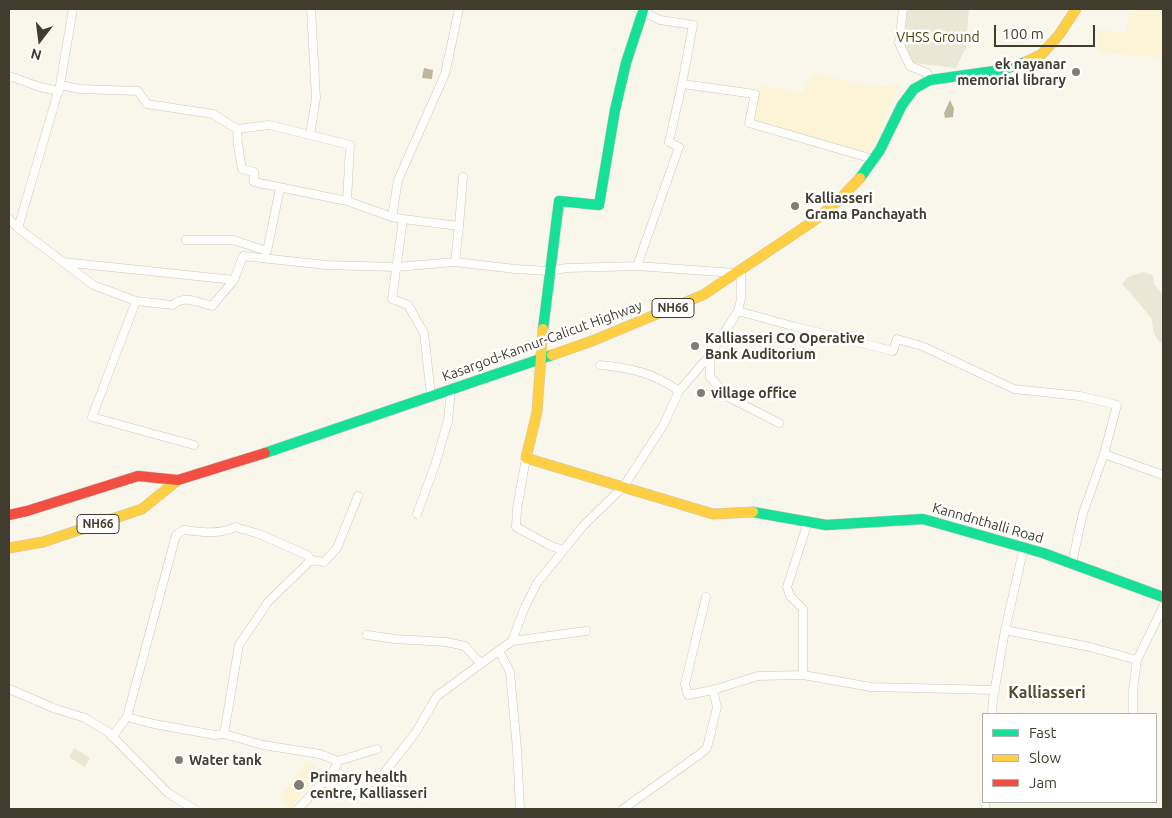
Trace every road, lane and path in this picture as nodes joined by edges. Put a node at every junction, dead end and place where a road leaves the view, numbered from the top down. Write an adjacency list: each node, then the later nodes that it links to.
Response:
1 (73, 9): 10 (street)
2 (311, 9): 12 (street)
3 (459, 9): 17 (street)
4 (903, 9): 8 (street)
5 (1076, 9): 8 (main road, Kasargod-Kannur-Calicut Highway / NH66)
6 (640, 10): 9 (street); 27 (main road)
7 (9, 76): 10 (street)
8 (930, 80): 13 (main road, Kasargod-Kannur-Calicut Highway / NH66)
9 (682, 84): 13 (street); 25 (street)
10 (59, 88): 11 (street); 21 (street)
11 (237, 129): 12 (street); 15 (street)
12 (310, 136): 16 (street)
13 (874, 159): 28 (main road, Kasargod-Kannur-Calicut Highway / NH66)
14 (464, 177): 20 (street)
15 (280, 188): 16 (street); 22 (street)
16 (347, 201): 17 (street)
17 (392, 217): 19 (street)
18 (9, 219): 21 (street)
19 (403, 219): 20 (street); 26 (street)
20 (459, 226): 24 (street)
21 (18, 228): 23 (street)
22 (186, 240)
23 (63, 262): 29 (street); 30 (street)
24 (455, 262): 26 (street); 27 (street)
25 (637, 266): 27 (street); 28 (street)
26 (396, 267): 29 (street); 37 (street)
27 (550, 271): 33 (main road)
28 (739, 272): 31 (street); 33 (main road, Kasargod-Kannur-Calicut Highway / NH66)
29 (234, 280): 30 (street)
30 (136, 301): 39 (street)
31 (738, 311): 32 (street); 40 (street)
32 (710, 354): 36 (street); 38 (street)
33 (542, 358): 35 (main road, Kasargod-Kannur-Calicut Highway / NH66); 41 (main road)
34 (600, 365): 36 (street)
35 (451, 389): 37 (main road, Kasargod-Kannur-Calicut Highway / NH66); 46 (street)
36 (679, 391): 44 (street)
37 (431, 395): 43 (main road, Kasargod-Kannur-Calicut Highway / NH66)
38 (779, 423)
39 (194, 444)
40 (1104, 454): 42 (street); 53 (street)
41 (526, 458): 44 (main road, Kanndnthalli Road); 51 (street)
42 (1163, 475)
43 (178, 480): 47 (main road, Kasargod-Kannur-Calicut Highway / NH66); 50 (main road, Kasargod-Kannur-Calicut Highway / NH66)
44 (624, 486): 48 (main road, Kanndnthalli Road); 51 (street)
45 (358, 496): 52 (street)
46 (417, 514)
47 (9, 515)
48 (808, 522): 49 (main road, Kanndnthalli Road); 64 (street)
49 (1024, 547): 53 (main road, Kanndnthalli Road); 57 (street)
50 (9, 548)
51 (563, 550): 60 (street)
52 (312, 560): 70 (street); 71 (street)
53 (1072, 563): 55 (main road, Kanndnthalli Road)
54 (706, 597): 66 (street)
55 (1163, 597)
56 (1163, 607): 62 (street)
57 (1005, 630): 62 (street); 67 (street)
58 (586, 631): 60 (street)
59 (367, 635): 63 (street)
60 (512, 641): 61 (street)
61 (499, 651): 63 (street); 78 (street)
62 (1137, 660): 69 (street)
63 (480, 663): 75 (street)
64 (803, 675): 66 (street); 67 (street)
65 (9, 689): 72 (street)
66 (713, 690): 79 (street)
67 (995, 690): 68 (street)
68 (992, 713)
69 (1133, 713)
70 (126, 717): 71 (street); 72 (street)
71 (224, 734): 74 (street)
72 (112, 737): 76 (street)
73 (377, 749): 74 (street)
74 (338, 761): 75 (street)
75 (323, 782): 77 (street)
76 (194, 809)
77 (298, 809)
78 (520, 809)
79 (623, 809)

